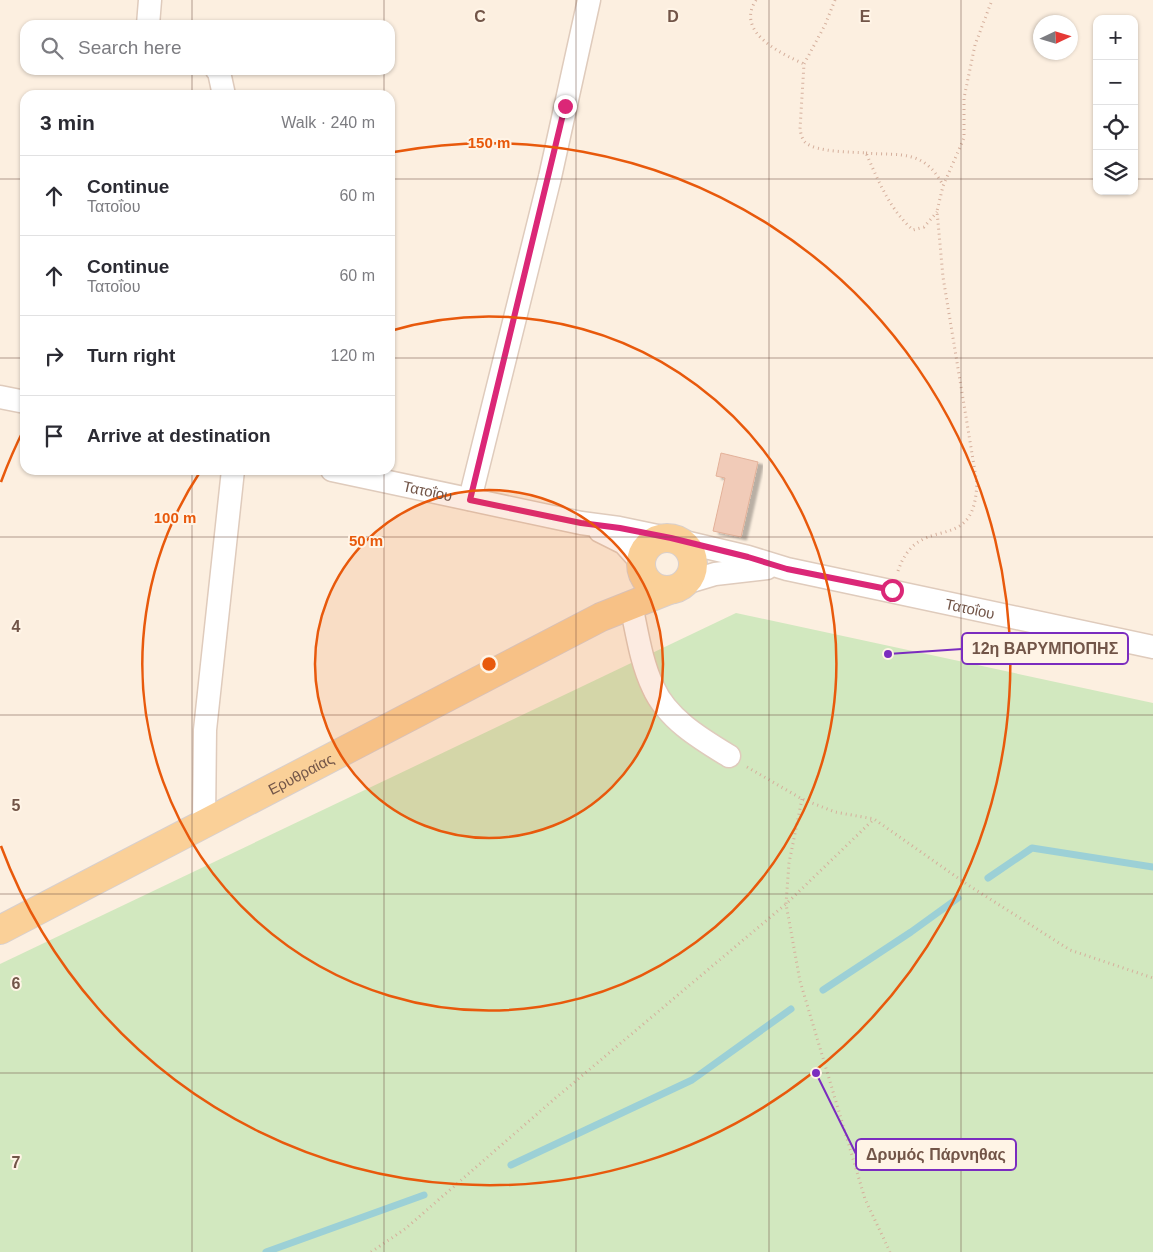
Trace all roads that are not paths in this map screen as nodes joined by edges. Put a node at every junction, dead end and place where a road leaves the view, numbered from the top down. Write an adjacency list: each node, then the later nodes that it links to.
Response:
1 (150, 0): 3 (street)
2 (589, 0): 10 (street)
3 (148, 20)
4 (218, 75): 5 (street)
5 (223, 90)
6 (0, 397): 7 (street)
7 (20, 401)
8 (232, 475): 20 (street)
9 (355, 475): 10 (street, Τατοΐου)
10 (470, 500): 11 (street, Τατοΐου)
11 (581, 523): 12 (street, Τατοΐου); 13 (street, Τατοΐου)
12 (671, 539): 13 (main road); 14 (street, Τατοΐου); 15 (main road)
13 (641, 565): 15 (main road); 17 (main road, Ερυθραίας)
14 (787, 569): 15 (street, Τατοΐου); 18 (street, Τατοΐου)
15 (677, 587): 16 (main road, Ερυθραίας)
16 (631, 605): 17 (main road, Ερυθραίας); 19 (street)
17 (601, 617): 20 (main road, Ερυθραίας)
18 (1153, 647)
19 (729, 756)
20 (204, 822): 21 (main road, Ερυθραίας)
21 (0, 930)

